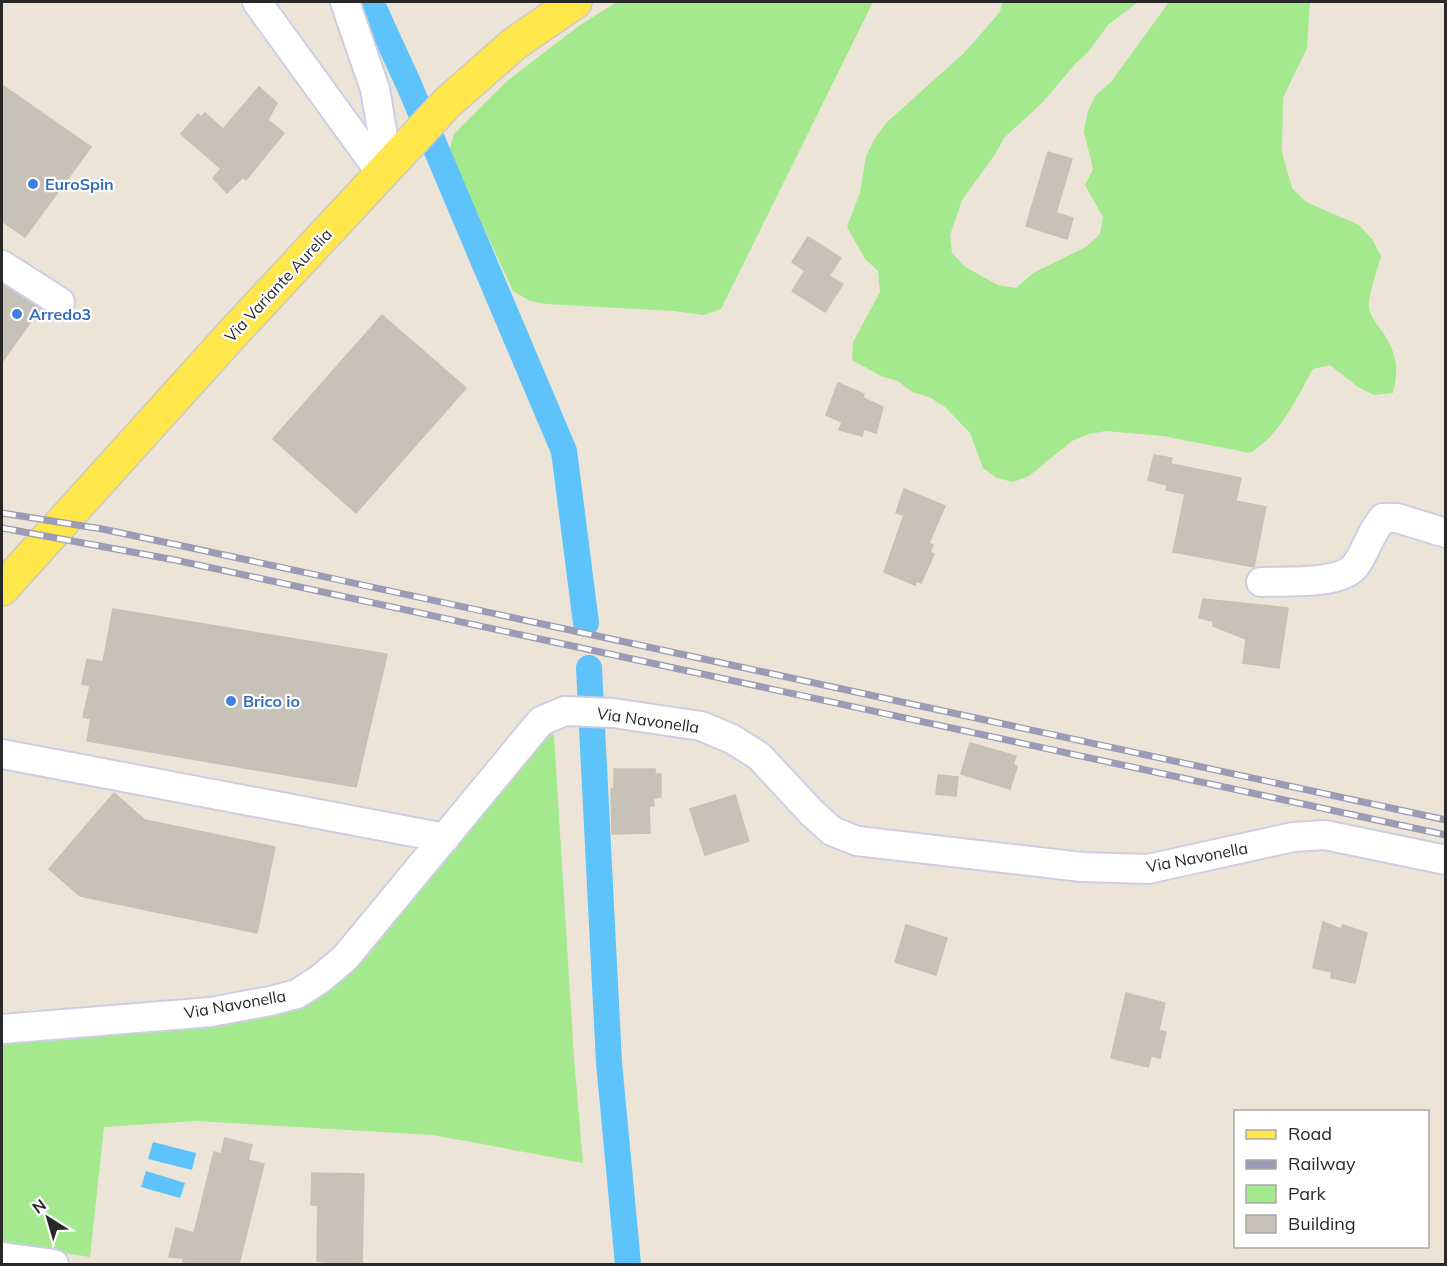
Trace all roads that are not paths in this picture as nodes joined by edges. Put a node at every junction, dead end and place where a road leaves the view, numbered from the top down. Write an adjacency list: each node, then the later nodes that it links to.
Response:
1 (257, 2): 6 (street)
2 (345, 2): 6 (street)
3 (556, 2): 5 (main road)
4 (575, 2): 5 (main road, Via Variante Aurelia)
5 (516, 42): 6 (main road, Via Variante Aurelia)
6 (392, 162): 11 (main road, Via Variante Aurelia)
7 (2, 265): 8 (street)
8 (60, 302)
9 (1446, 533): 10 (street)
10 (1262, 582)
11 (2, 589)
12 (2, 754): 13 (street)
13 (445, 838): 14 (street, Via Navonella); 15 (street, Via Navonella)
14 (1446, 860)
15 (2, 1029)
16 (2, 1257): 17 (street)
17 (54, 1264)

